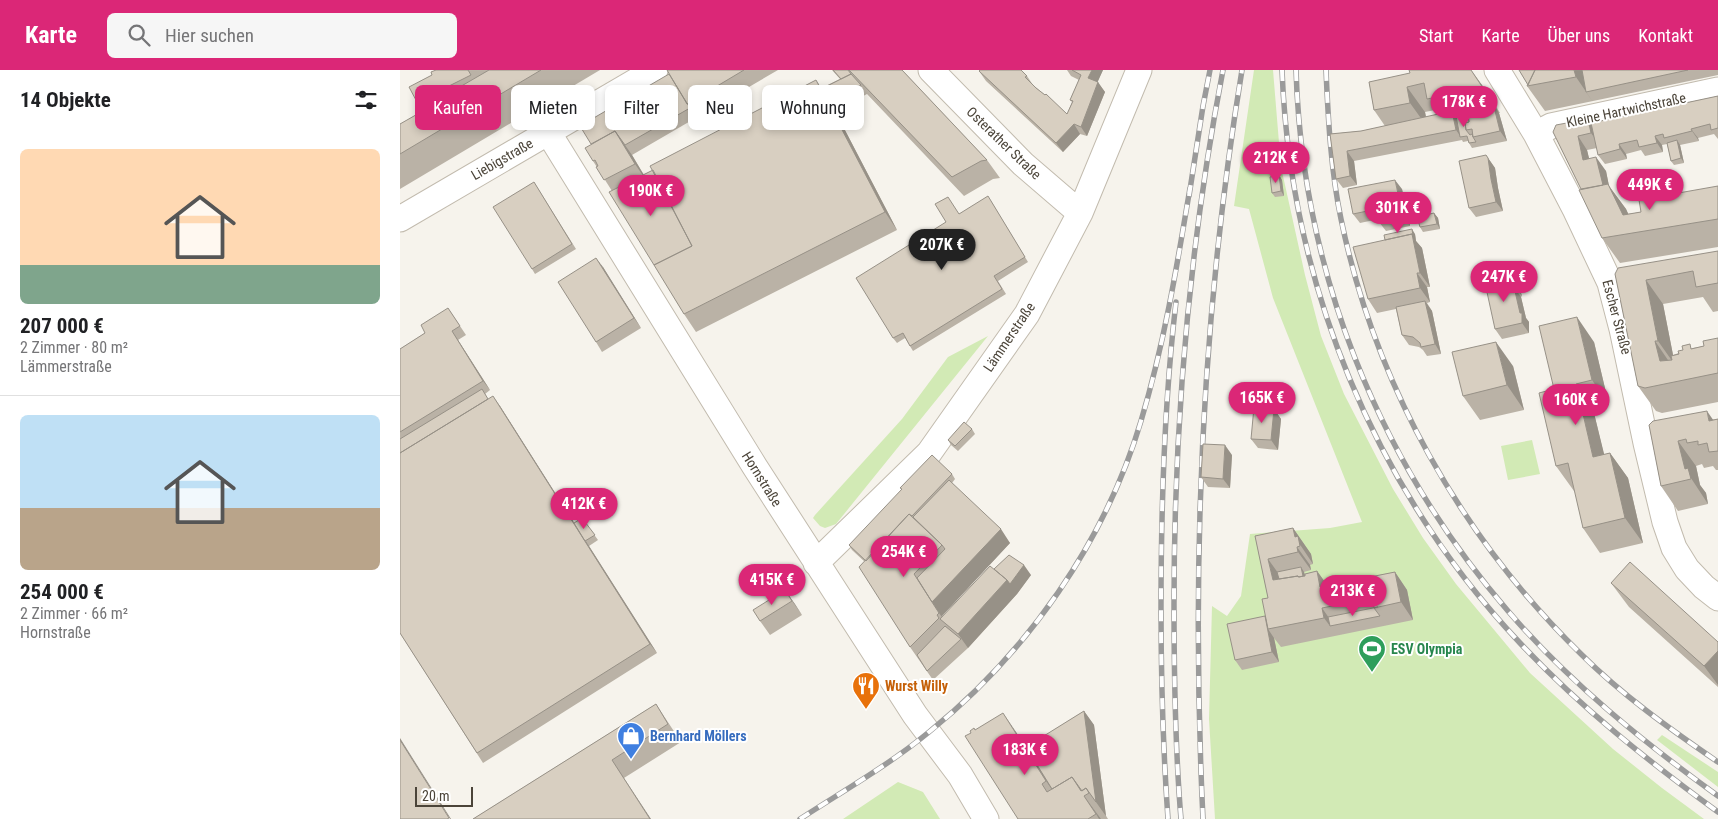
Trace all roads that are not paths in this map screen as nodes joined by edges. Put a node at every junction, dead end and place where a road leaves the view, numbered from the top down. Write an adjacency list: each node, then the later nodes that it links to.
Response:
1 (655, 70): 6 (street, Liebigstraße)
2 (931, 70): 8 (street, Osterather Straße)
3 (1139, 70): 8 (street, Lämmerstraße)
4 (1497, 70): 7 (street, Escher Straße)
5 (1718, 90): 7 (street, Kleine Hartwichstraße)
6 (548, 132): 9 (street, Liebigstraße); 10 (street, Hornstraße)
7 (1536, 134): 11 (street, Escher Straße)
8 (1080, 214): 10 (street, Lämmerstraße)
9 (400, 219)
10 (816, 564): 12 (street, Hornstraße)
11 (1718, 598)
12 (986, 819)

